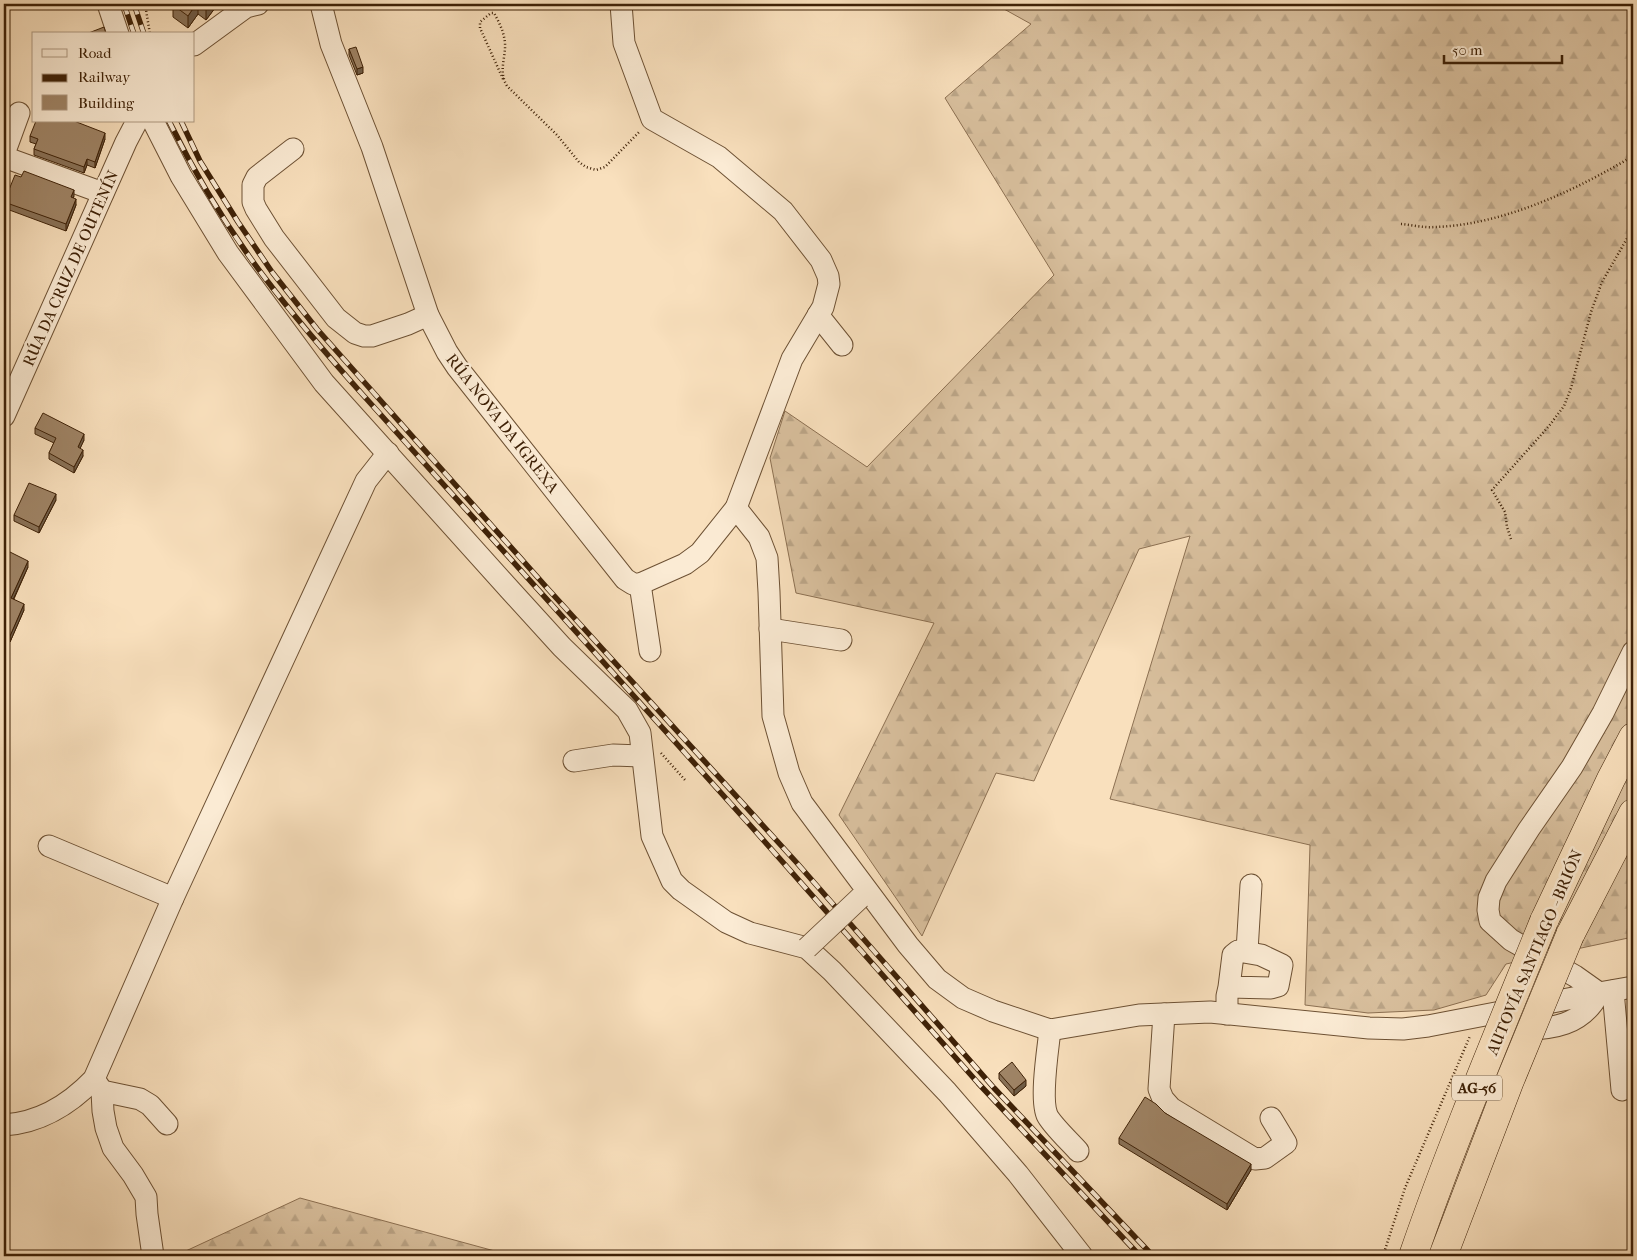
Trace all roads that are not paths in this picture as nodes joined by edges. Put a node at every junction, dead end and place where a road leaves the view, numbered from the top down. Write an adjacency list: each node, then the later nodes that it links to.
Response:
1 (108, 4): 5 (street)
2 (258, 4): 6 (street)
3 (321, 4): 13 (street, RÚA NOVA DA IGREXA)
4 (621, 4): 14 (street)
5 (117, 32)
6 (195, 44)
7 (19, 113): 11 (street)
8 (136, 122): 12 (street, RÚA DA CRUZ DE OUTENÍN)
9 (154, 122): 17 (street)
10 (293, 149): 13 (street)
11 (4, 156): 12 (street)
12 (103, 193): 16 (street, RÚA DA CRUZ DE OUTENÍN)
13 (428, 315): 19 (street, RÚA NOVA DA IGREXA)
14 (818, 315): 15 (street); 18 (street)
15 (842, 346)
16 (4, 416)
17 (388, 453): 25 (street); 31 (street)
18 (736, 508): 19 (street); 20 (street)
19 (640, 584): 22 (street)
20 (770, 629): 21 (street); 30 (street)
21 (841, 640)
22 (650, 651)
23 (1633, 652): 35 (street)
24 (1633, 736): 48 (highway, AUTOVÍA SANTIAGO - BRIÓN / AG-56, bridge)
25 (642, 756): 26 (street); 32 (street)
26 (574, 761)
27 (1633, 813): 49 (highway, AUTOVÍA SANTIAGO - BRIÓN / AG-56, bridge)
28 (49, 846): 31 (street)
29 (1251, 886): 33 (street)
30 (864, 894): 32 (street, bridge); 39 (street)
31 (173, 898): 40 (street)
32 (807, 948): 47 (street)
33 (1247, 952): 34 (street); 34 (street)
34 (1230, 988): 37 (street)
35 (1622, 989): 38 (street); 38 (street); 41 (street)
36 (1164, 1014): 37 (street); 39 (street); 42 (street)
37 (1227, 1014): 38 (street)
38 (1470, 1021)
39 (1050, 1030): 45 (street)
40 (98, 1085): 43 (street); 44 (street); 46 (street)
41 (1622, 1090)
42 (1271, 1118)
43 (167, 1124)
44 (4, 1126)
45 (1078, 1151)
46 (153, 1256)
47 (1082, 1256)
48 (1413, 1256)
49 (1443, 1256)

